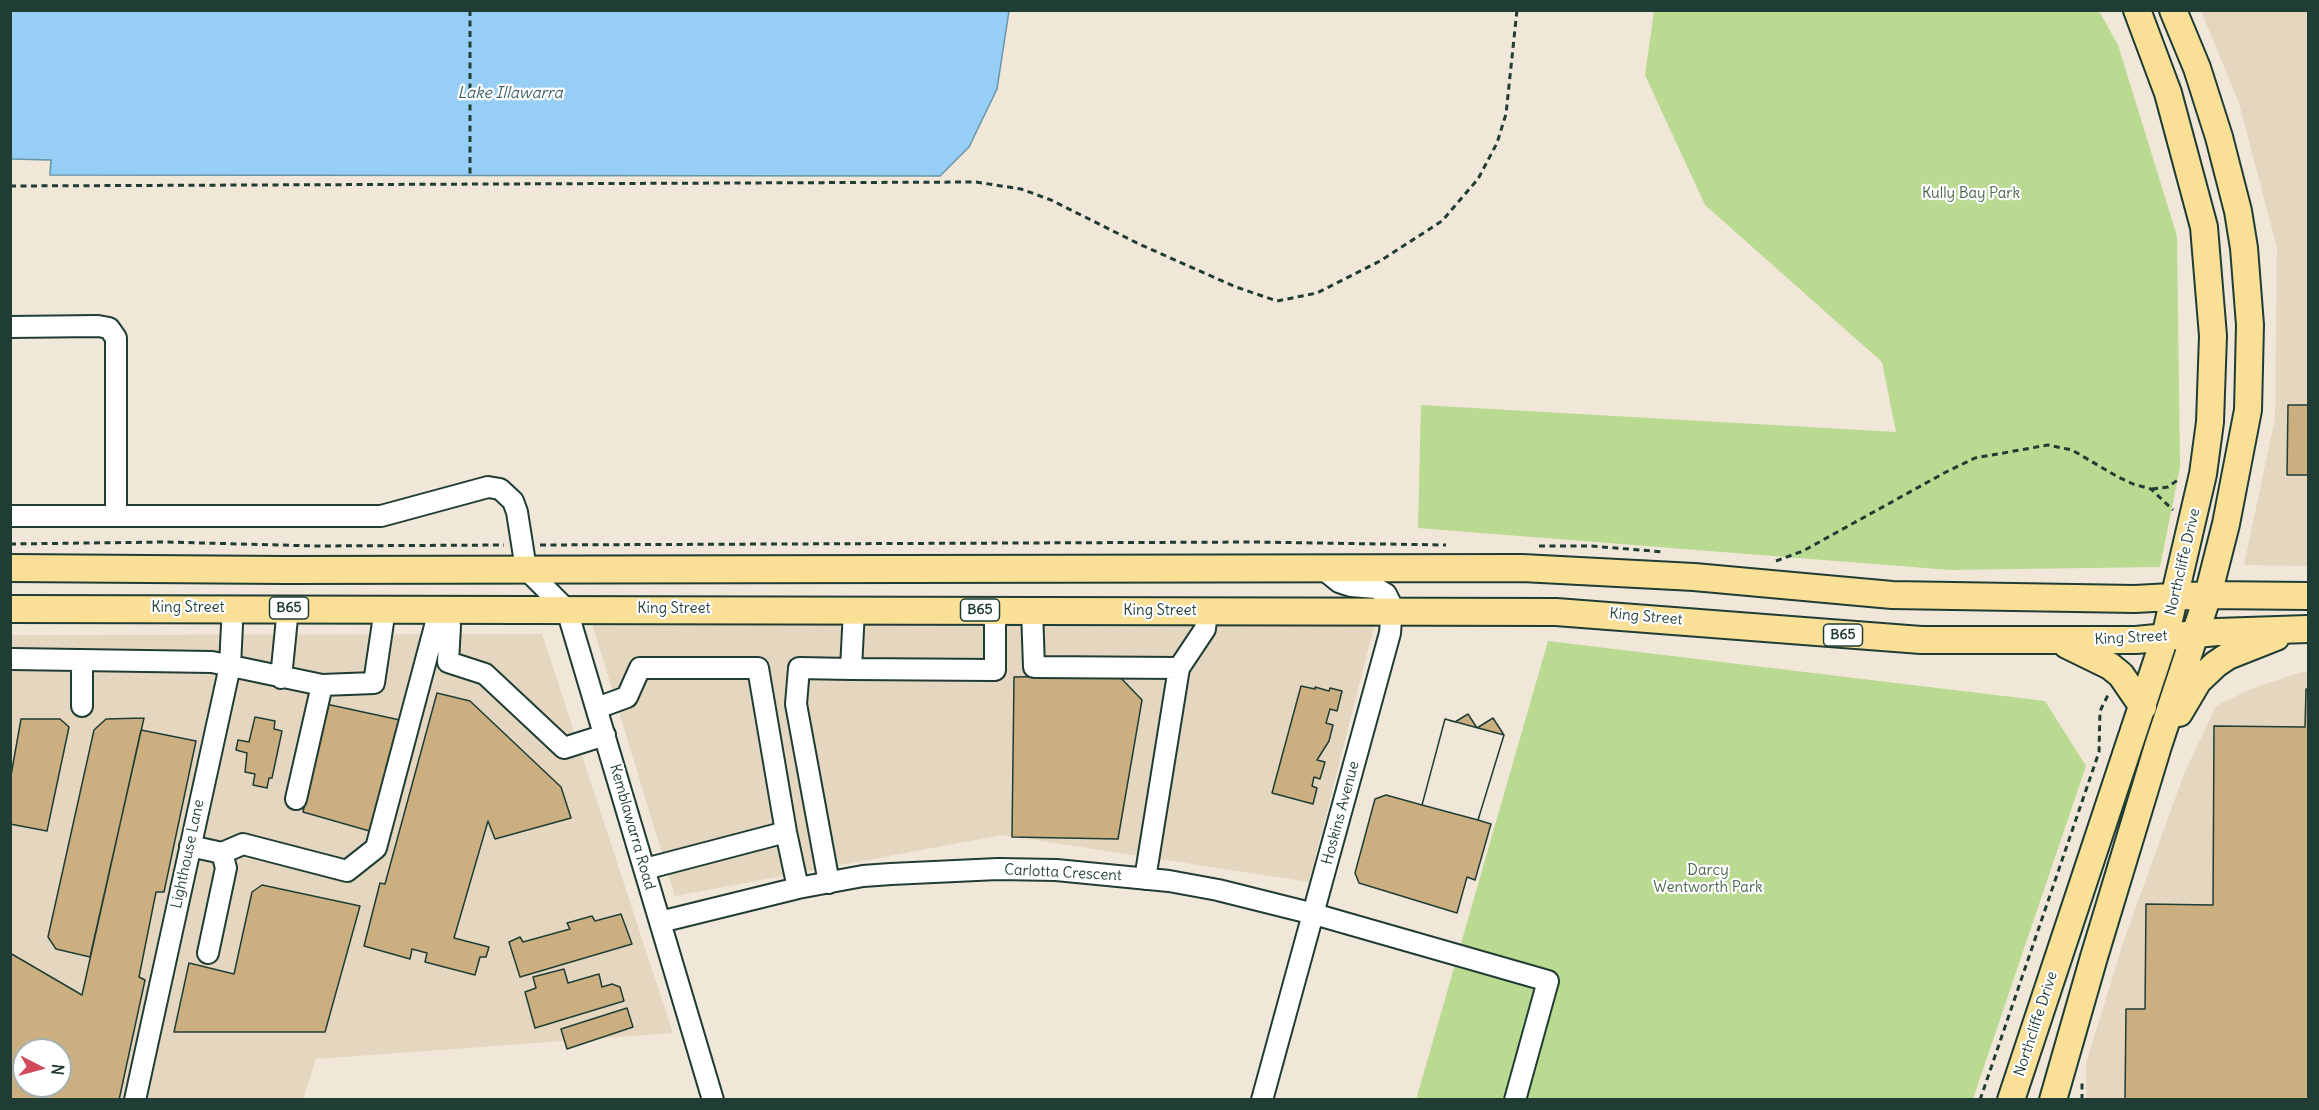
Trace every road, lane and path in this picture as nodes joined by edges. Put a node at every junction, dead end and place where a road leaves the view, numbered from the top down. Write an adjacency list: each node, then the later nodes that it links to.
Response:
1 (470, 10): 5 (path)
2 (1517, 10): 6 (path)
3 (2137, 10): 23 (main road, Northcliffe Drive)
4 (2173, 10): 21 (main road, Northcliffe Drive)
5 (470, 176)
6 (10, 186)
7 (10, 327): 11 (street)
8 (2180, 486): 9 (path)
9 (2151, 489): 10 (path); 18 (path)
10 (2177, 504)
11 (116, 515): 12 (street); 17 (street)
12 (10, 516)
13 (10, 544): 17 (path)
14 (1451, 545): 17 (path)
15 (1532, 546): 16 (path)
16 (1670, 553)
17 (524, 557): 19 (main road); 20 (main road); 29 (street, Kemblawarra Road)
18 (1770, 561)
19 (10, 568)
20 (1323, 569): 23 (main road); 34 (street)
21 (2208, 595): 22 (main road); 23 (main road); 36 (main road, Northcliffe Drive)
22 (2308, 596)
23 (2175, 597): 37 (main road, Northcliffe Drive)
24 (231, 608): 25 (main road, King Street / B65); 26 (main road, King Street / B65); 41 (street, Lighthouse Lane)
25 (288, 608): 27 (main road, King Street / B65); 44 (street)
26 (10, 609)
27 (385, 609): 28 (main road, King Street / B65); 45 (street)
28 (443, 609): 29 (main road, King Street / B65); 50 (street); 55 (street)
29 (567, 609): 30 (main road, King Street / B65); 49 (street, Kemblawarra Road)
30 (854, 610): 31 (main road, King Street / B65); 43 (street)
31 (995, 610): 32 (main road, King Street / B65); 43 (street)
32 (1032, 610): 33 (main road, King Street / B65); 42 (street)
33 (1207, 611): 34 (main road, King Street / B65); 42 (street)
34 (1392, 611): 38 (main road, King Street / B65); 60 (street, Hoskins Avenue)
35 (2301, 630): 36 (main road, King Street / B65); 51 (main road)
36 (2196, 633): 37 (main road, King Street / B65); 51 (main road, Northcliffe Drive)
37 (2165, 637): 38 (main road, King Street / B65); 48 (main road, Northcliffe Drive)
38 (2059, 641): 48 (main road)
39 (12, 659): 40 (street)
40 (82, 660): 41 (street); 47 (street)
41 (230, 666): 44 (street); 54 (street, Lighthouse Lane)
42 (1179, 668): 57 (street)
43 (852, 669): 58 (street)
44 (282, 678): 45 (street)
45 (321, 685): 52 (street)
46 (2113, 686): 67 (path)
47 (82, 706)
48 (2143, 707): 68 (main road, Northcliffe Drive)
49 (597, 708): 50 (street, Kemblawarra Road); 53 (street)
50 (605, 735): 56 (street, Kemblawarra Road)
51 (2158, 746): 69 (main road, Northcliffe Drive)
52 (296, 799)
53 (786, 832): 56 (street); 59 (street)
54 (190, 846): 55 (street); 63 (street, Lighthouse Lane)
55 (222, 853): 62 (street)
56 (645, 869): 61 (street, Kemblawarra Road)
57 (1145, 879): 58 (street, Carlotta Crescent); 60 (street, Carlotta Crescent)
58 (829, 883): 59 (street, Carlotta Crescent)
59 (798, 888): 61 (street, Carlotta Crescent)
60 (1314, 914): 65 (street, Hoskins Avenue); 66 (street, Carlotta Crescent)
61 (660, 922): 64 (street, Kemblawarra Road)
62 (208, 953)
63 (135, 1100)
64 (713, 1100)
65 (1262, 1100)
66 (1515, 1100)
67 (1980, 1100)
68 (2011, 1100)
69 (2053, 1100)

